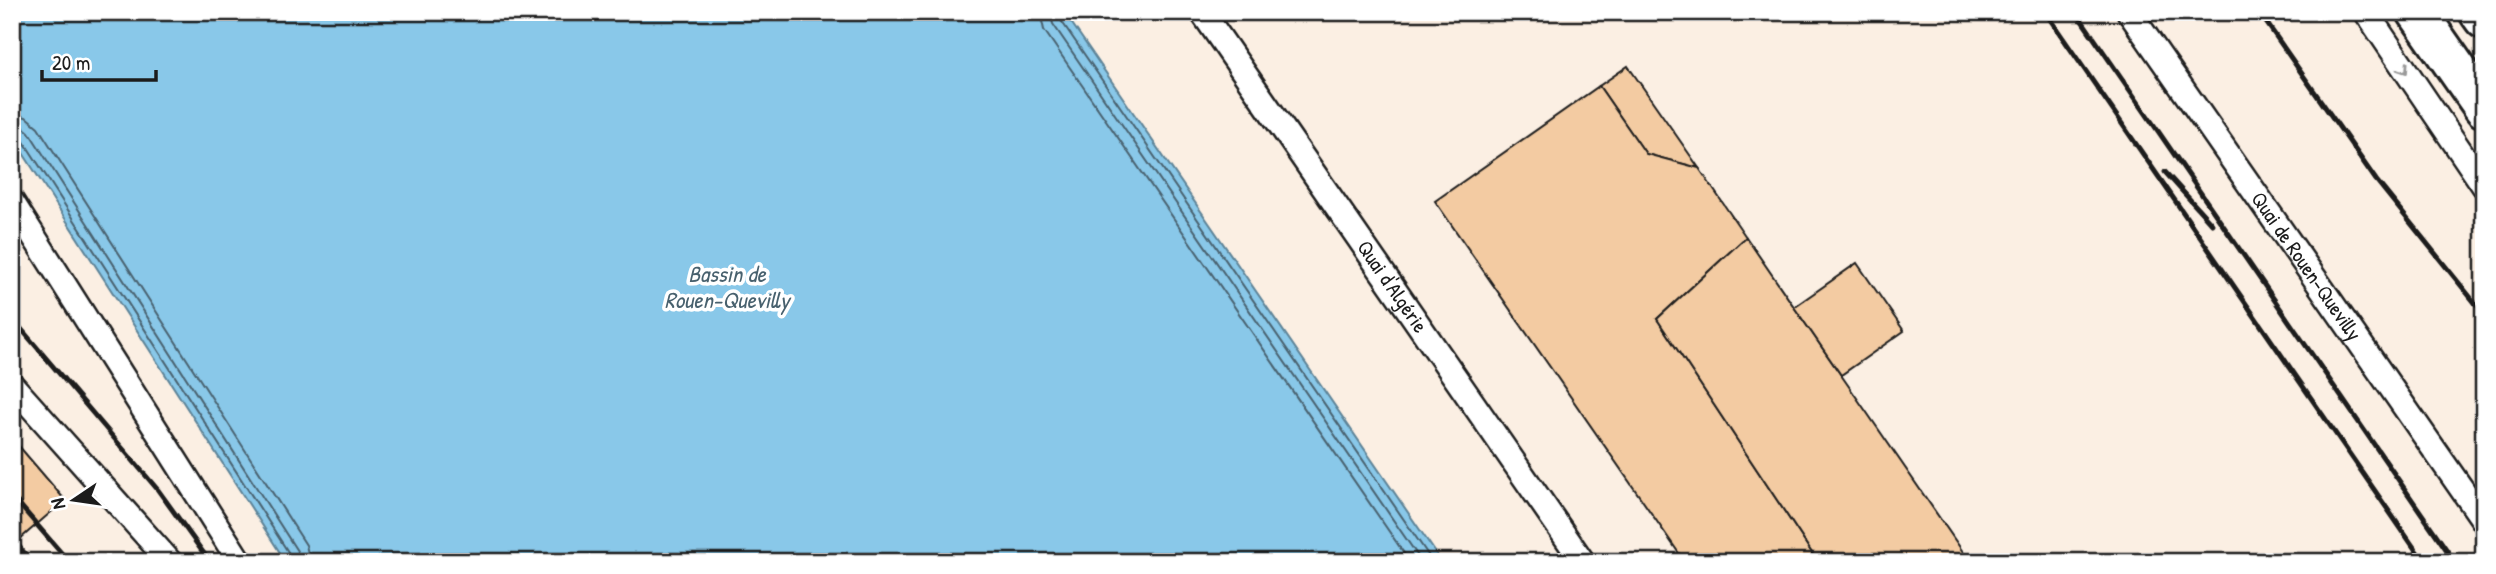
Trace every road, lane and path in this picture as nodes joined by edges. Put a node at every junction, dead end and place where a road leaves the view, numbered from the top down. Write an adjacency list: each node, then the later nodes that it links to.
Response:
1 (1202, 12): 14 (lane, Quai d'Algérie)
2 (2129, 12): 11 (lane, Quai de Rouen-Quevilly)
3 (2366, 12): 8 (lane, one-way to 8)
4 (2417, 12): 7 (main road)
5 (2479, 12): 6 (main road)
6 (2484, 19)
7 (2484, 108)
8 (2484, 186)
9 (12, 202): 13 (lane)
10 (12, 385): 12 (lane)
11 (2484, 521)
12 (170, 562)
13 (240, 562)
14 (1583, 562)

